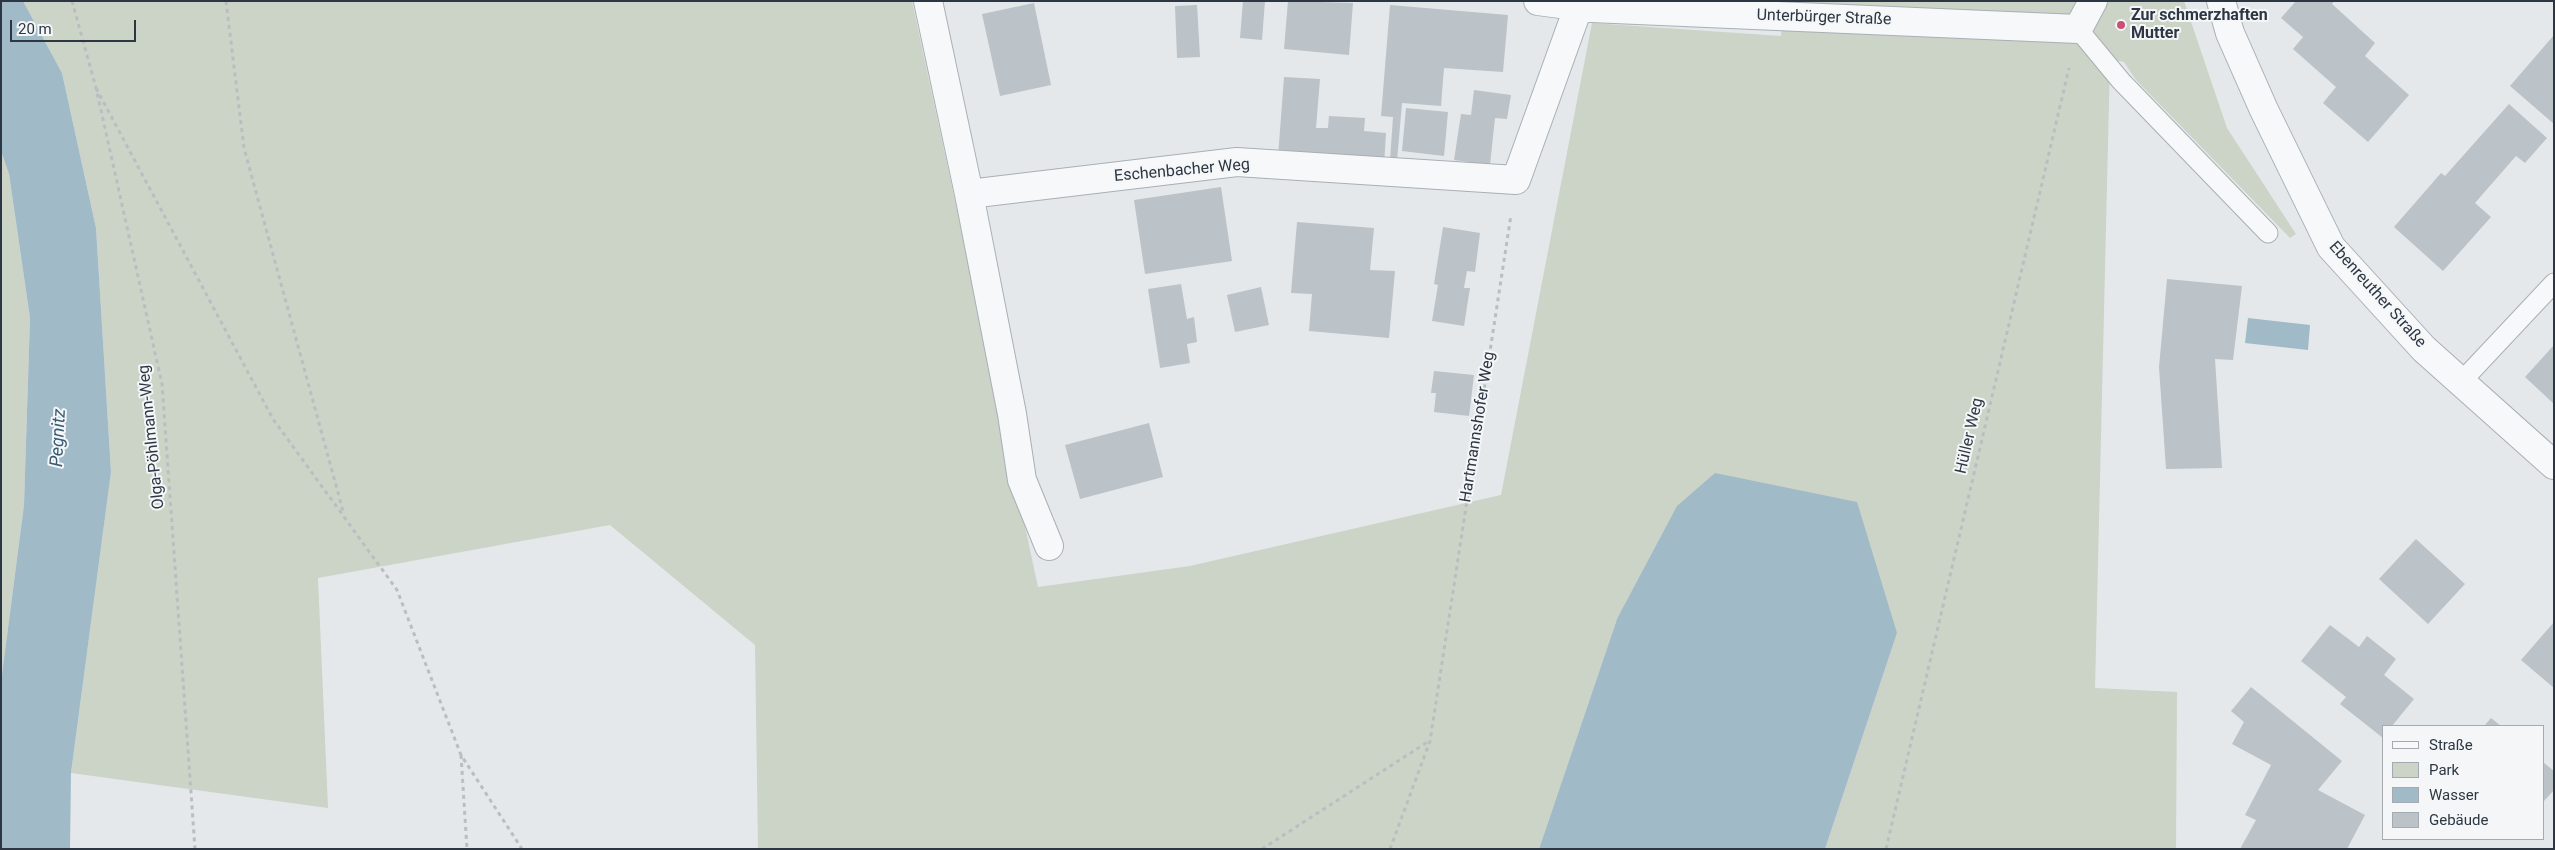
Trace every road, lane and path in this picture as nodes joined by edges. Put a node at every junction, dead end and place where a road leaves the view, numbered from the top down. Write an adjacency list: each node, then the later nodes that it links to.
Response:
1 (72, 1): 9 (path, Olga-Pöhlmann-Weg)
2 (928, 1): 11 (street)
3 (1538, 1): 7 (street, Unterbürger Straße)
4 (2094, 1): 8 (street)
5 (2221, 1): 14 (street, Ebenreuther Straße)
6 (226, 2): 16 (path)
7 (1578, 8): 8 (street, Unterbürger Straße); 10 (street)
8 (2078, 29): 12 (lane); 25 (path, Hüller Weg)
9 (96, 88): 16 (path); 20 (path, Olga-Pöhlmann-Weg)
10 (1516, 180): 11 (street, Eschenbacher Weg); 18 (path, Hartmannshofer Weg)
11 (969, 194): 17 (street)
12 (2268, 234)
13 (2554, 283): 14 (lane)
14 (2461, 382): 15 (street, Ebenreuther Straße)
15 (2554, 466)
16 (343, 514): 19 (path)
17 (1050, 546)
18 (1430, 741): 23 (path); 24 (path, Hartmannshofer Weg)
19 (461, 755): 21 (path); 22 (path)
20 (195, 849)
21 (467, 849)
22 (522, 849)
23 (1262, 849)
24 (1390, 849)
25 (1886, 849)

